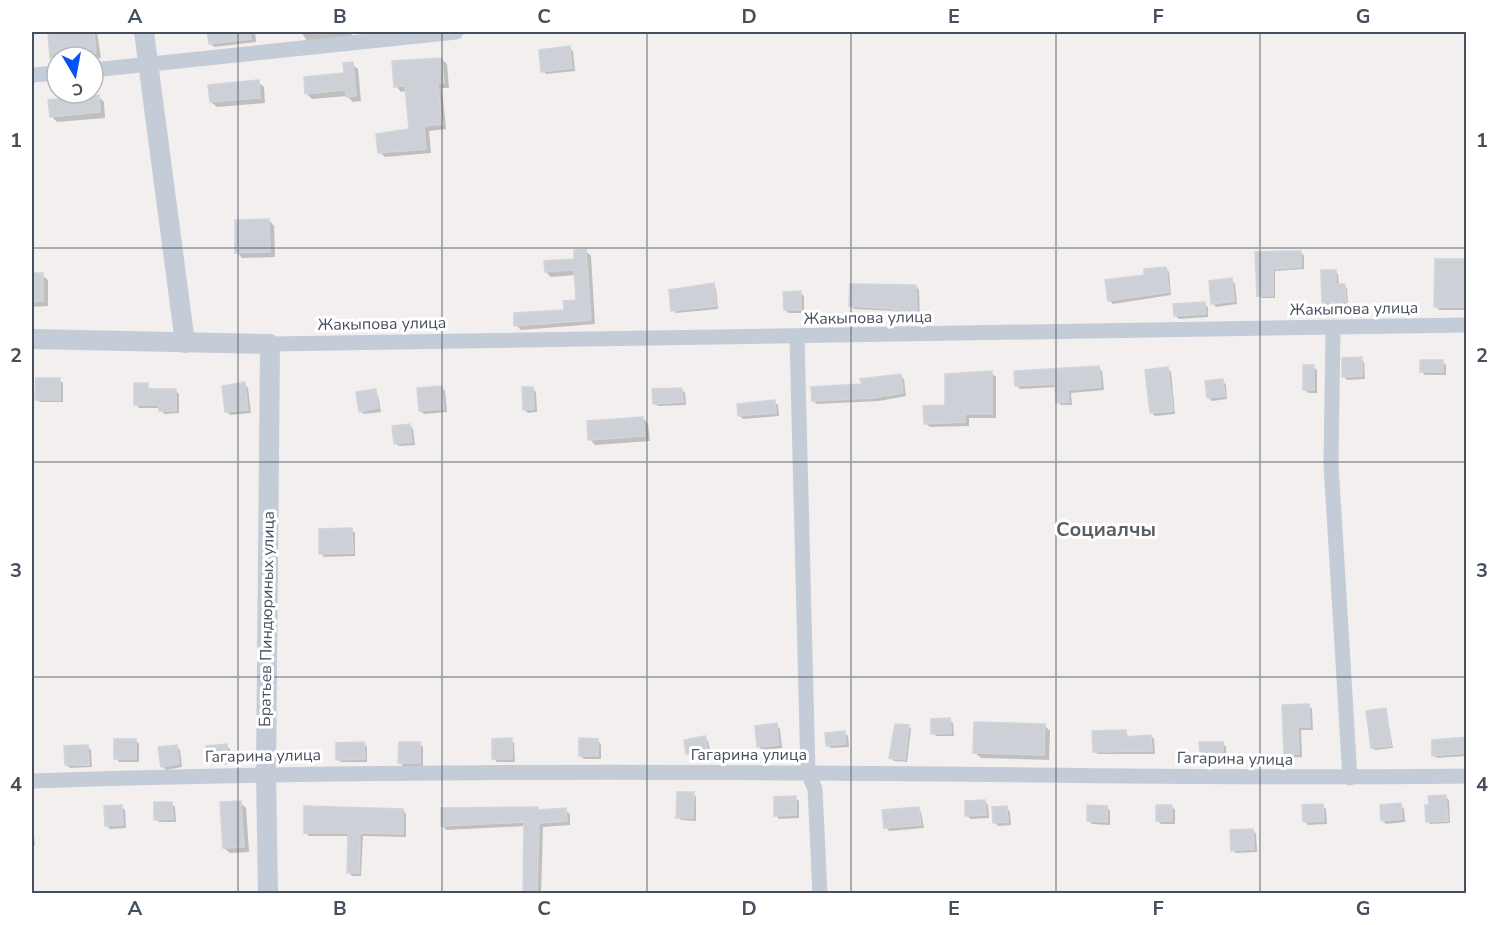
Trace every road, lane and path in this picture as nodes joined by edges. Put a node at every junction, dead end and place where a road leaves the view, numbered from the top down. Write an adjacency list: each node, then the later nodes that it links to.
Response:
1 (144, 32): 3 (street)
2 (456, 32): 3 (street)
3 (147, 66): 4 (street); 9 (street)
4 (105, 69)
5 (1467, 325): 6 (street, Жакыпова улица)
6 (1333, 328): 7 (street, Жакыпова улица); 14 (street)
7 (796, 337): 10 (street, Жакыпова улица); 12 (street)
8 (32, 339): 9 (street)
9 (185, 343): 10 (street)
10 (270, 344): 11 (street, Братьев Пиндюриных улица)
11 (266, 773): 12 (street, Гагарина улица); 15 (street, Гагарина улица); 16 (street, Братьев Пиндюриных улица)
12 (808, 773): 14 (street, Гагарина улица); 17 (street)
13 (1467, 776): 14 (street, Гагарина улица)
14 (1350, 778)
15 (32, 781)
16 (268, 894)
17 (820, 894)

